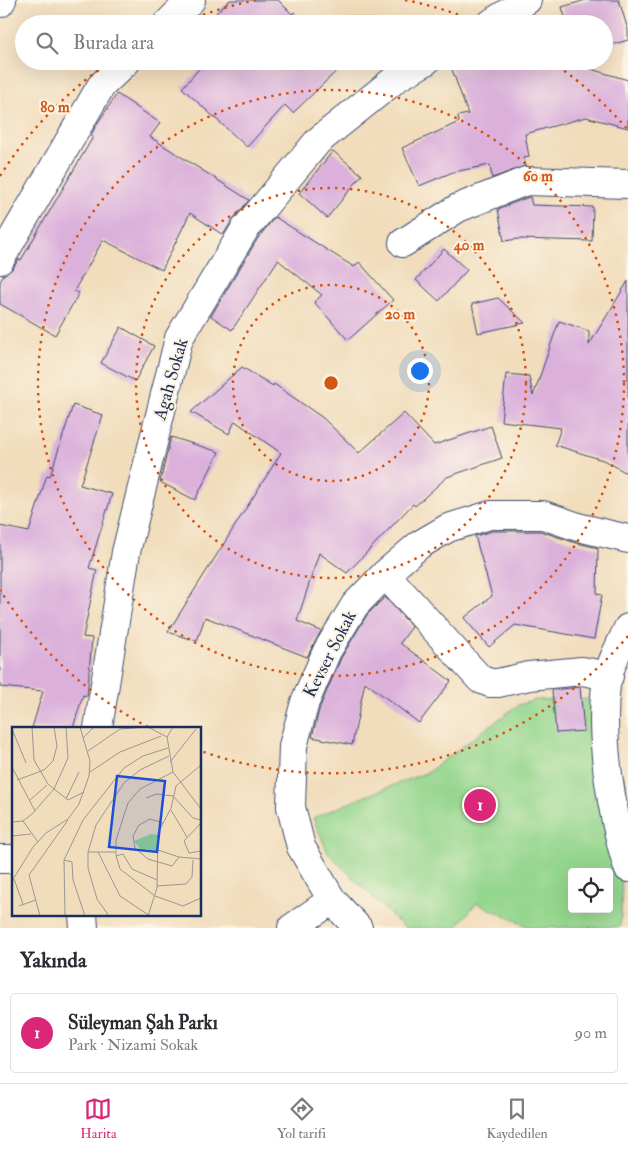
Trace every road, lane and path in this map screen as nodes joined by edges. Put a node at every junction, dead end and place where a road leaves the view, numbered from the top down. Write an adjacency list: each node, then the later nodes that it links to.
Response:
1 (2, 0): 4 (street)
2 (192, 0): 5 (street)
3 (527, 0): 6 (street)
4 (0, 3)
5 (176, 15)
6 (504, 15)
7 (118, 70): 11 (street)
8 (411, 70): 16 (street, Agah Sokak)
9 (628, 184): 10 (street)
10 (404, 243)
11 (0, 260)
12 (628, 539): 13 (street, Kevser Sokak)
13 (385, 574): 15 (street); 18 (street, Kevser Sokak)
14 (628, 628): 15 (street)
15 (609, 676): 17 (street)
16 (98, 727)
17 (628, 868)
18 (332, 900): 19 (street); 20 (street, Kevser Sokak)
19 (292, 928)
20 (358, 928)

